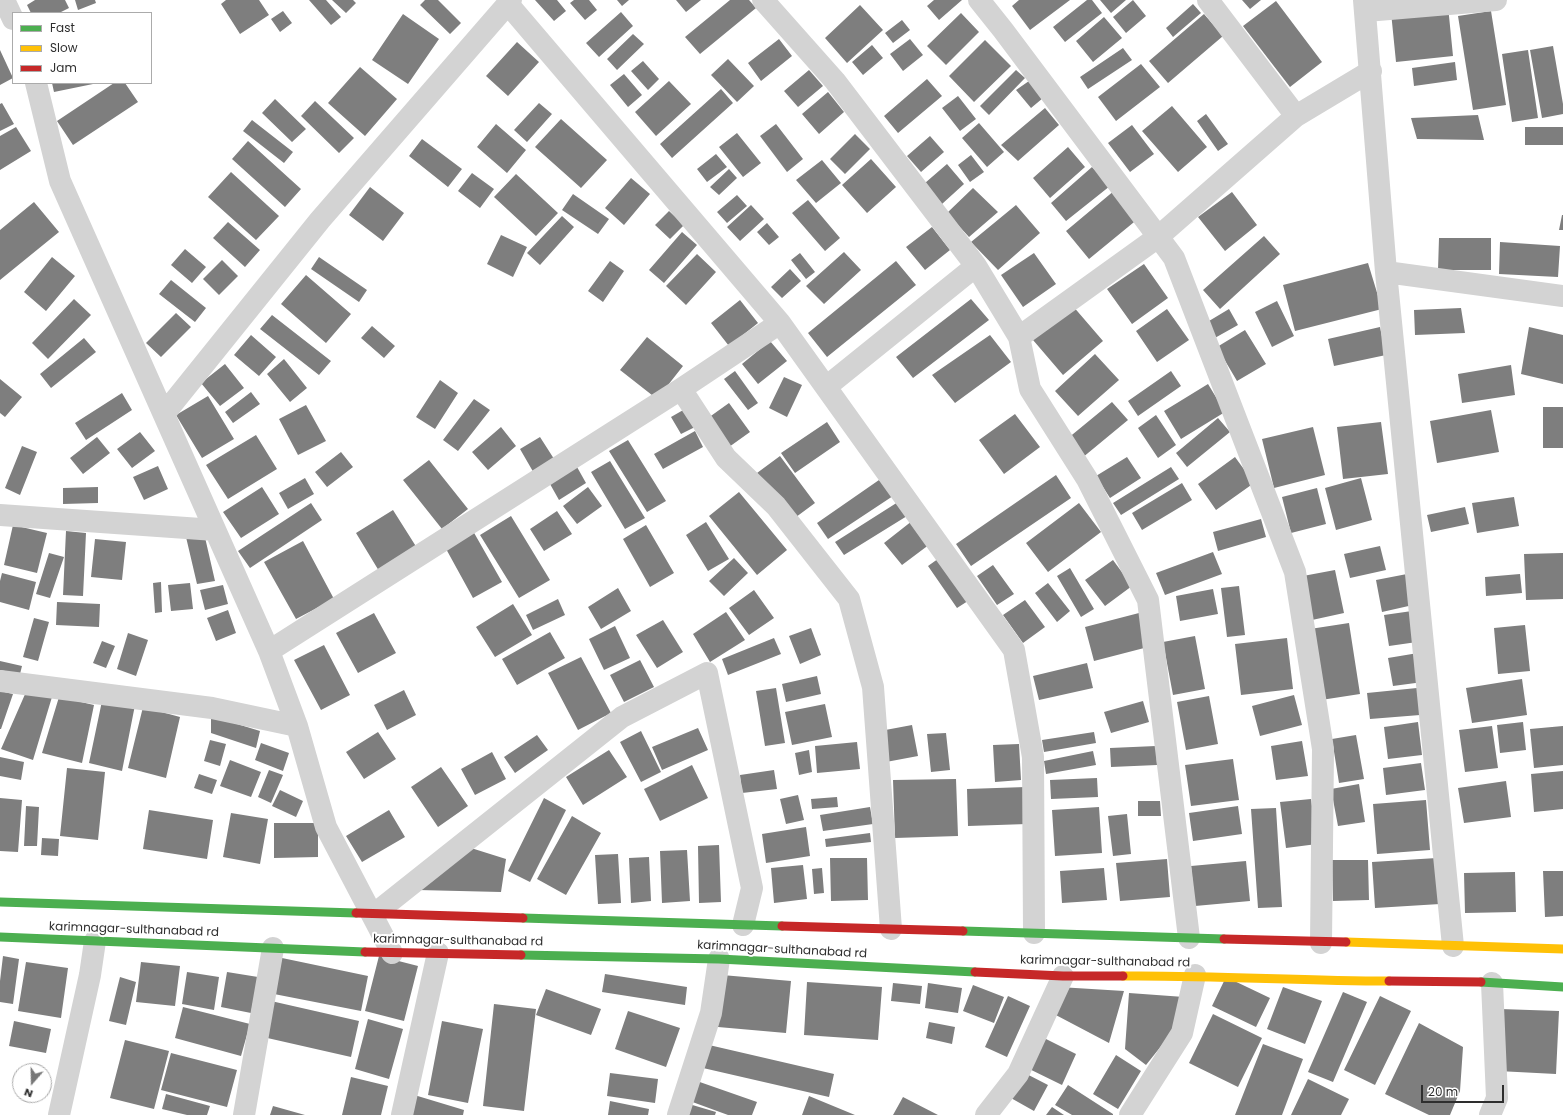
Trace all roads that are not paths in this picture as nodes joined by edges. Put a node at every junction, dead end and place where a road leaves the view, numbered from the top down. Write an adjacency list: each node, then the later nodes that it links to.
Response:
1 (4, 0): 10 (street)
2 (20, 0): 9 (street)
3 (763, 0): 15 (street)
4 (979, 0): 14 (street)
5 (1208, 0): 13 (street)
6 (1496, 0): 8 (street)
7 (509, 2): 18 (street); 22 (street)
8 (1365, 6): 11 (street)
9 (22, 12)
10 (12, 17)
11 (1371, 71): 13 (street); 16 (street)
12 (36, 84): 22 (street)
13 (1296, 116): 14 (street)
14 (1158, 237): 19 (street); 36 (street)
15 (976, 266): 19 (street); 20 (street)
16 (1386, 272): 17 (street); 37 (street)
17 (1563, 296)
18 (780, 323): 20 (street); 21 (street)
19 (1019, 337): 34 (street)
20 (826, 387): 32 (street)
21 (681, 389): 25 (street); 31 (street)
22 (164, 414): 24 (street)
23 (4, 513): 24 (street)
24 (215, 530): 25 (street)
25 (269, 651): 27 (street)
26 (0, 681): 27 (street)
27 (296, 726): 29 (street)
28 (0, 902): 29 (highway)
29 (372, 915): 30 (highway); 30 (street); 40 (street)
30 (743, 925): 31 (highway)
31 (891, 929): 32 (highway)
32 (1034, 933): 34 (highway)
33 (0, 937): 35 (highway, karimnagar-sulthanabad rd)
34 (1189, 938): 36 (highway)
35 (95, 941): 38 (highway, karimnagar-sulthanabad rd); 47 (street)
36 (1321, 943): 37 (highway)
37 (1453, 946): 39 (highway)
38 (273, 948): 40 (highway, karimnagar-sulthanabad rd); 48 (street)
39 (1563, 949)
40 (392, 953): 41 (highway, karimnagar-sulthanabad rd)
41 (438, 953): 42 (highway, karimnagar-sulthanabad rd); 49 (street)
42 (719, 959): 44 (highway, karimnagar-sulthanabad rd); 50 (street)
43 (1195, 975): 44 (highway, karimnagar-sulthanabad rd); 45 (highway, karimnagar-sulthanabad rd); 52 (street)
44 (1063, 976): 51 (street)
45 (1492, 983): 46 (highway, karimnagar-sulthanabad rd); 53 (street)
46 (1563, 987)
47 (59, 1115)
48 (244, 1115)
49 (402, 1115)
50 (678, 1115)
51 (986, 1115)
52 (1130, 1115)
53 (1490, 1115)

